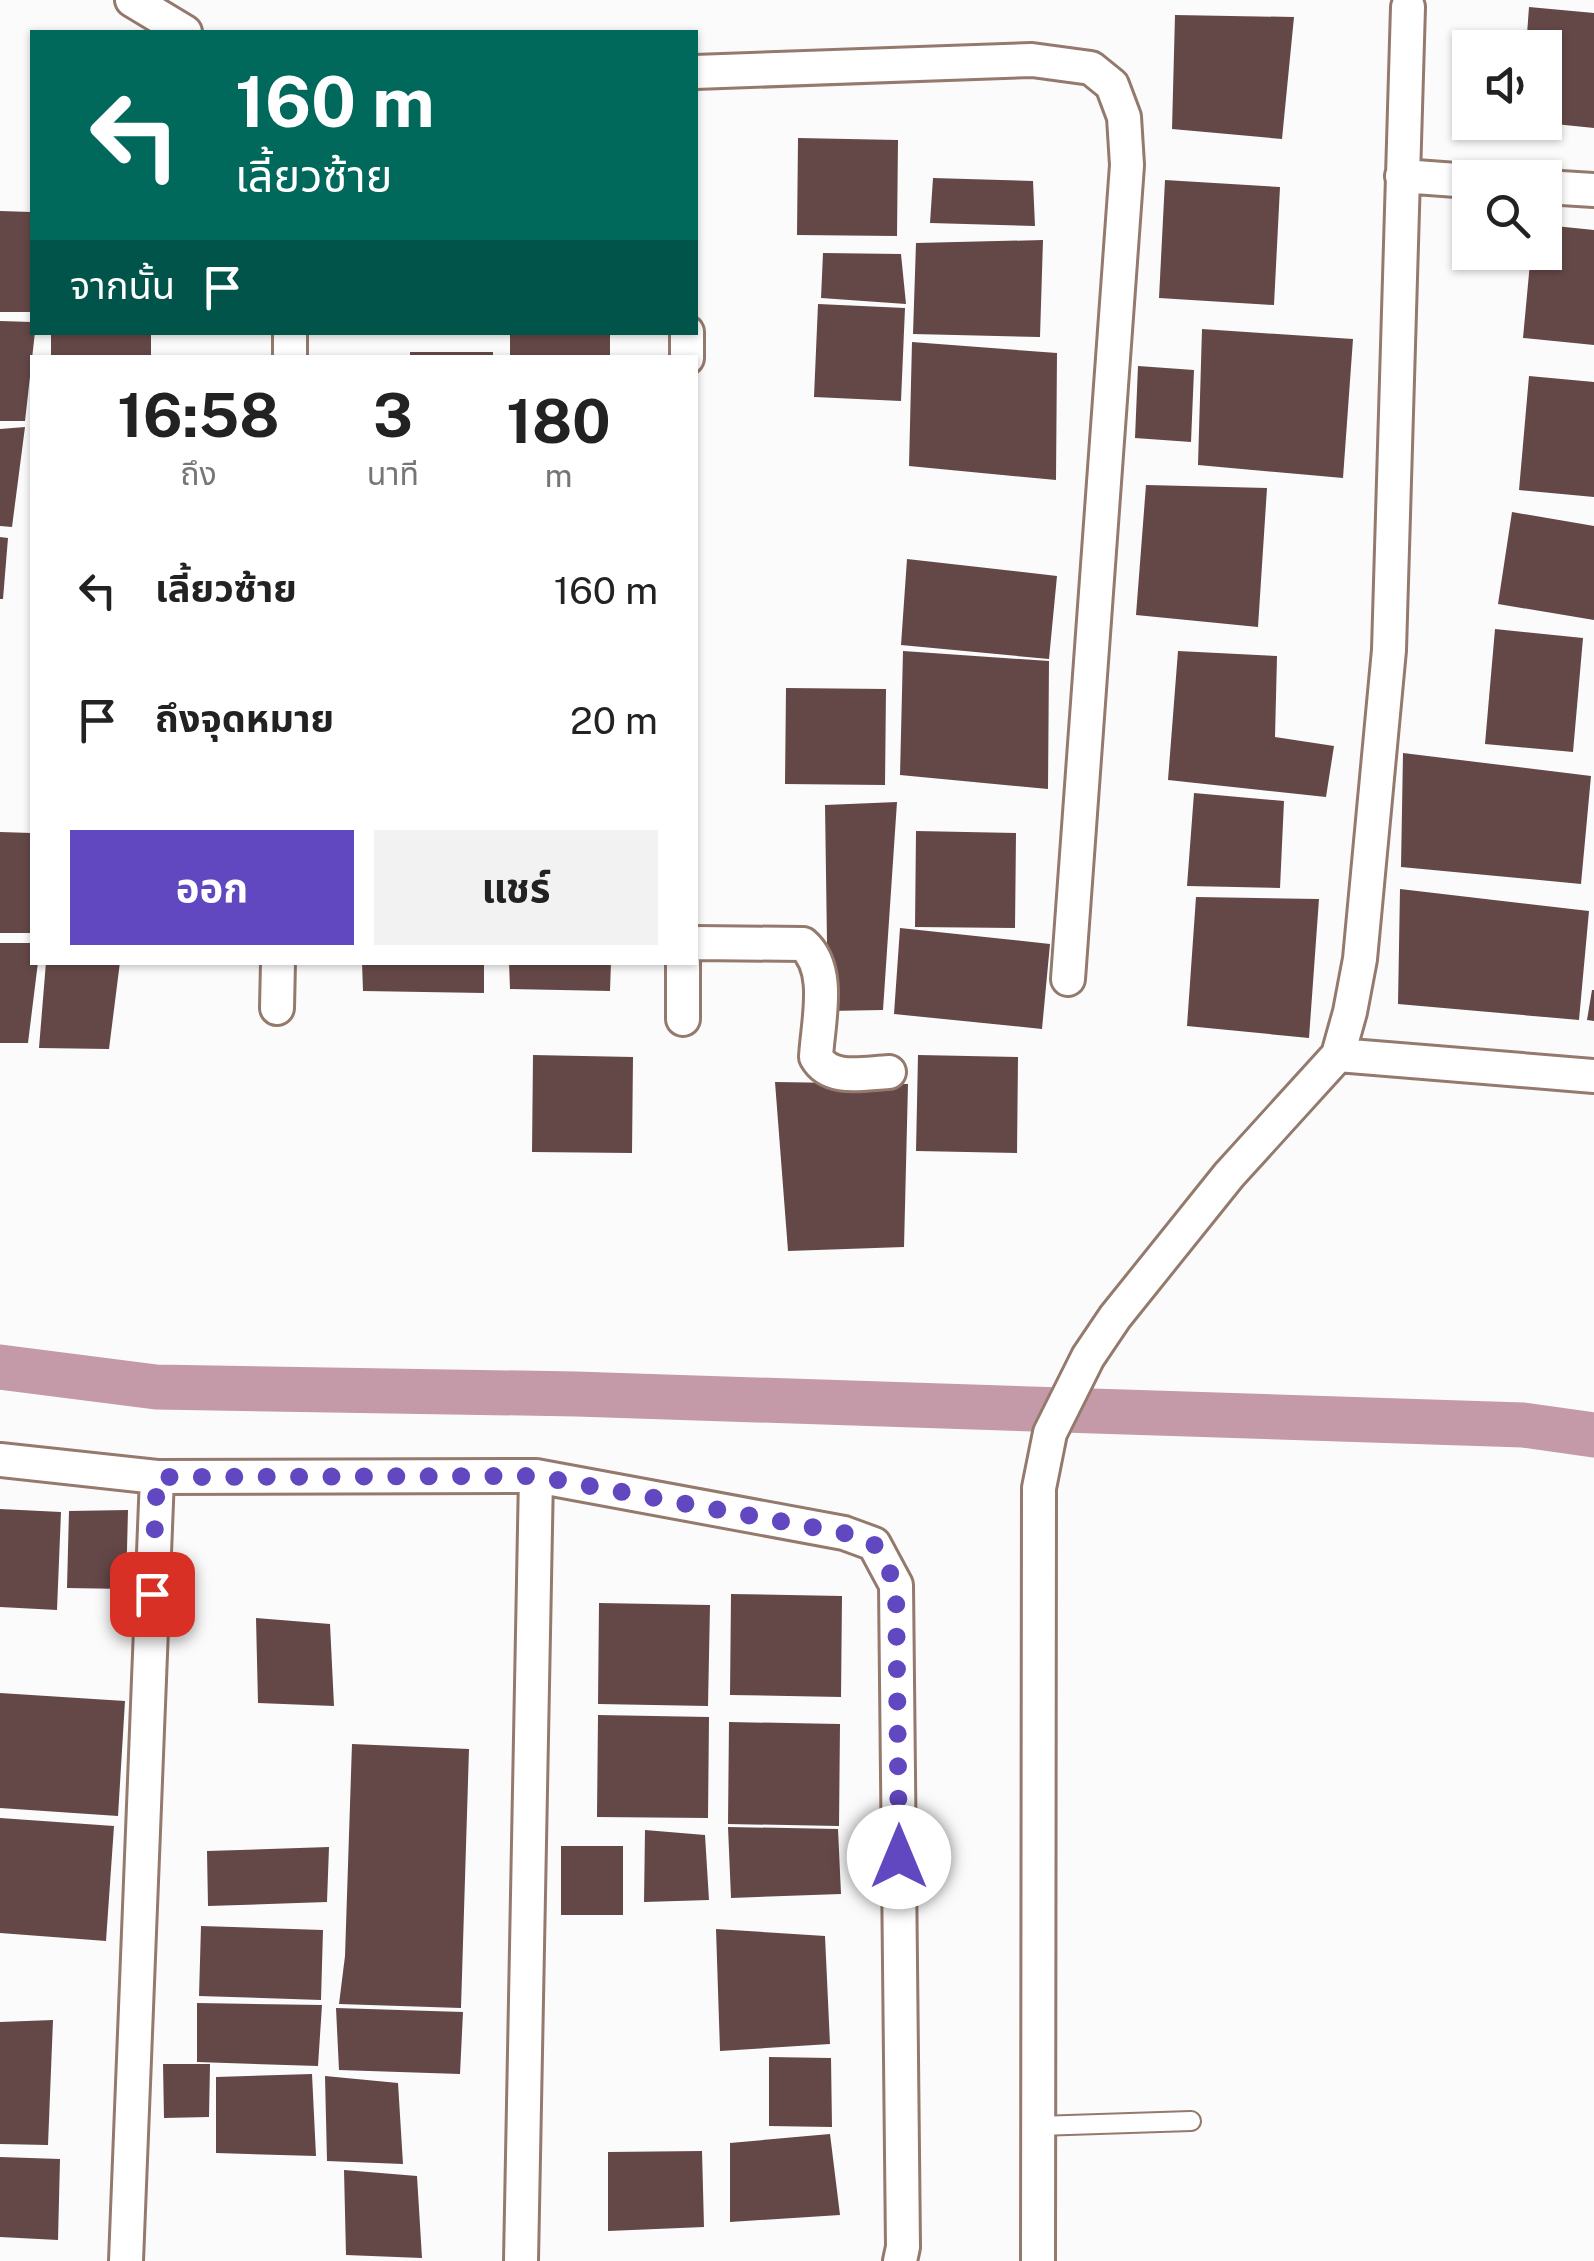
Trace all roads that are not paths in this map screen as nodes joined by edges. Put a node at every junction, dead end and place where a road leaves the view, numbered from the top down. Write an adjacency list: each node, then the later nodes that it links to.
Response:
1 (132, 0): 3 (street)
2 (1408, 7): 5 (street)
3 (182, 30)
4 (698, 72): 12 (street)
5 (1402, 176): 6 (street); 15 (street)
6 (1452, 180)
7 (1562, 188): 8 (street)
8 (1594, 190)
9 (698, 943): 16 (street)
10 (278, 965): 13 (street)
11 (683, 965): 14 (street)
12 (1068, 979)
13 (277, 1008)
14 (682, 1019)
15 (1338, 1055): 17 (street); 22 (street)
16 (889, 1072)
17 (1594, 1076)
18 (0, 1460): 20 (street)
19 (536, 1476): 20 (street); 24 (street); 25 (street)
20 (157, 1477): 23 (street)
21 (1191, 2120): 22 (lane)
22 (1038, 2126): 26 (street)
23 (126, 2261)
24 (521, 2261)
25 (900, 2261)
26 (1038, 2261)

